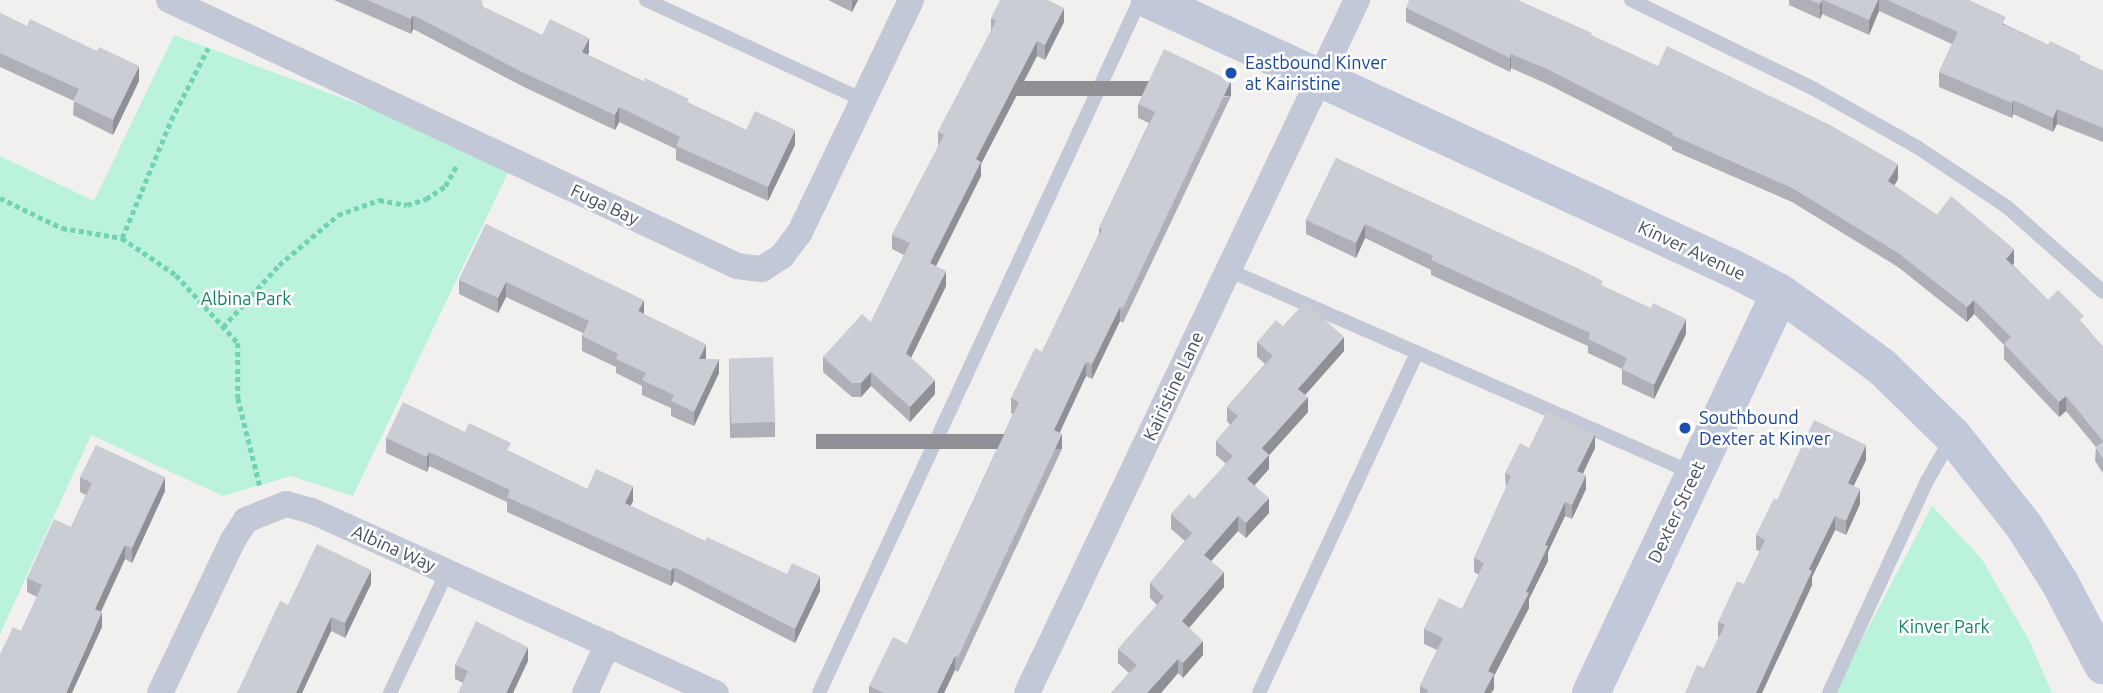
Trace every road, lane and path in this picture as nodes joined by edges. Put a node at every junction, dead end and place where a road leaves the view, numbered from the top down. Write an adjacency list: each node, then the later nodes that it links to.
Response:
1 (169, 0): 8 (street, Fuga Bay)
2 (646, 0): 10 (lane)
3 (911, 0): 10 (street, Fuga Bay)
4 (1140, 0): 29 (lane)
5 (1150, 0): 9 (street, Kinver Avenue)
6 (1357, 0): 9 (street, Kairistine Lane)
7 (1631, 0): 15 (lane)
8 (221, 24): 11 (street, Fuga Bay); 13 (path)
9 (1318, 79): 14 (street, Kairistine Lane); 16 (street, Kinver Avenue)
10 (863, 100): 11 (street, Fuga Bay)
11 (471, 141): 17 (path)
12 (0, 198): 13 (path)
13 (122, 238): 17 (path)
14 (1228, 270): 18 (lane); 30 (street, Kairistine Lane)
15 (2103, 292)
16 (1780, 293): 19 (street, Kinver Avenue); 20 (street, Dexter Street)
17 (223, 327): 21 (path)
18 (1417, 353): 20 (lane); 31 (lane)
19 (1953, 436): 24 (street, Kinver Avenue); 33 (lane)
20 (1694, 473): 32 (street, Dexter Street)
21 (267, 511): 22 (street, Albina Way); 25 (street, Albina Way)
22 (447, 572): 23 (street, Albina Way); 26 (lane)
23 (608, 645): 27 (street); 28 (street, Albina Way)
24 (2103, 665)
25 (160, 693)
26 (390, 693)
27 (585, 693)
28 (716, 693)
29 (819, 693)
30 (1027, 693)
31 (1259, 693)
32 (1591, 693)
33 (1829, 693)

